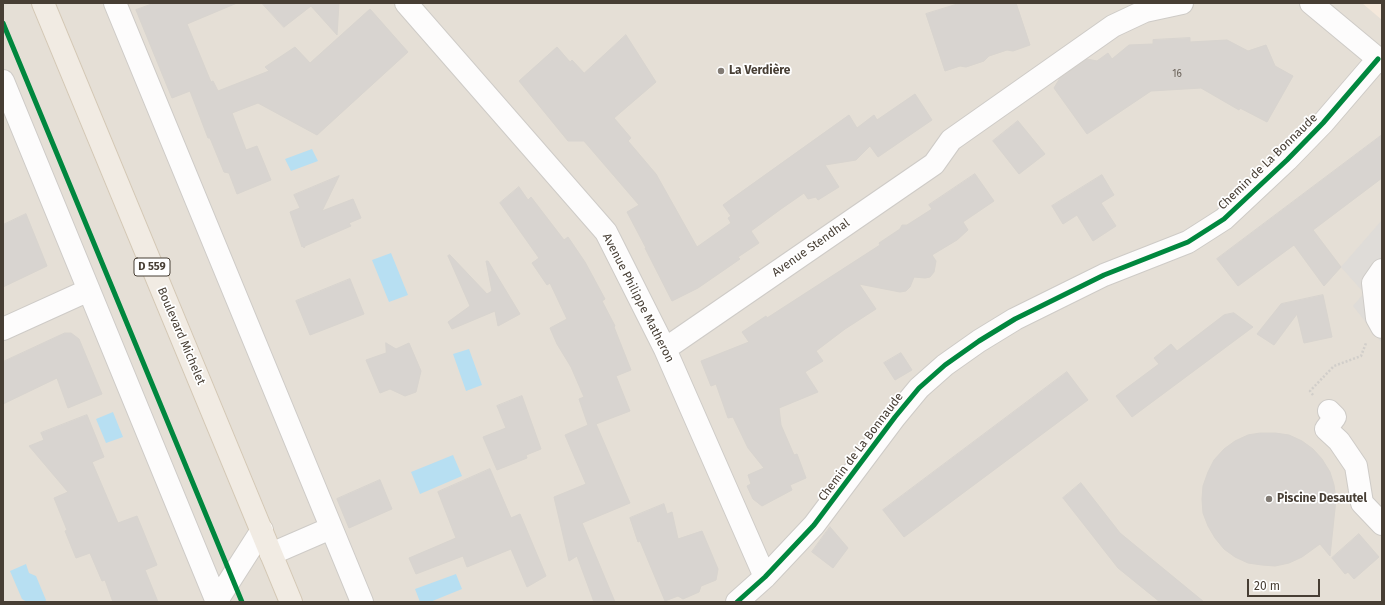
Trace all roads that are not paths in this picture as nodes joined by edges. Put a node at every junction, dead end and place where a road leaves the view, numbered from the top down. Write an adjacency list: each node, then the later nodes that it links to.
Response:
1 (43, 3): 16 (main road, Boulevard Michelet / D 559)
2 (115, 3): 15 (street)
3 (406, 3): 12 (street, Avenue Philippe Matheron)
4 (1182, 3): 12 (street, Avenue Stendhal)
5 (1311, 3): 6 (street)
6 (1380, 60): 18 (street, Chemin de La Bonnaude)
7 (3, 81): 9 (street)
8 (1382, 270): 10 (street)
9 (89, 290): 11 (street); 19 (street)
10 (1379, 323)
11 (3, 329)
12 (665, 349): 18 (street, Avenue Philippe Matheron)
13 (1329, 411): 14 (street)
14 (1382, 524)
15 (331, 528): 17 (street); 21 (street)
16 (262, 530): 17 (main road, Boulevard Michelet / D 559); 19 (street)
17 (271, 554): 20 (main road, Boulevard Michelet / D 559)
18 (764, 577): 22 (street, Chemin de La Bonnaude)
19 (216, 602)
20 (291, 602)
21 (362, 602)
22 (737, 602)

